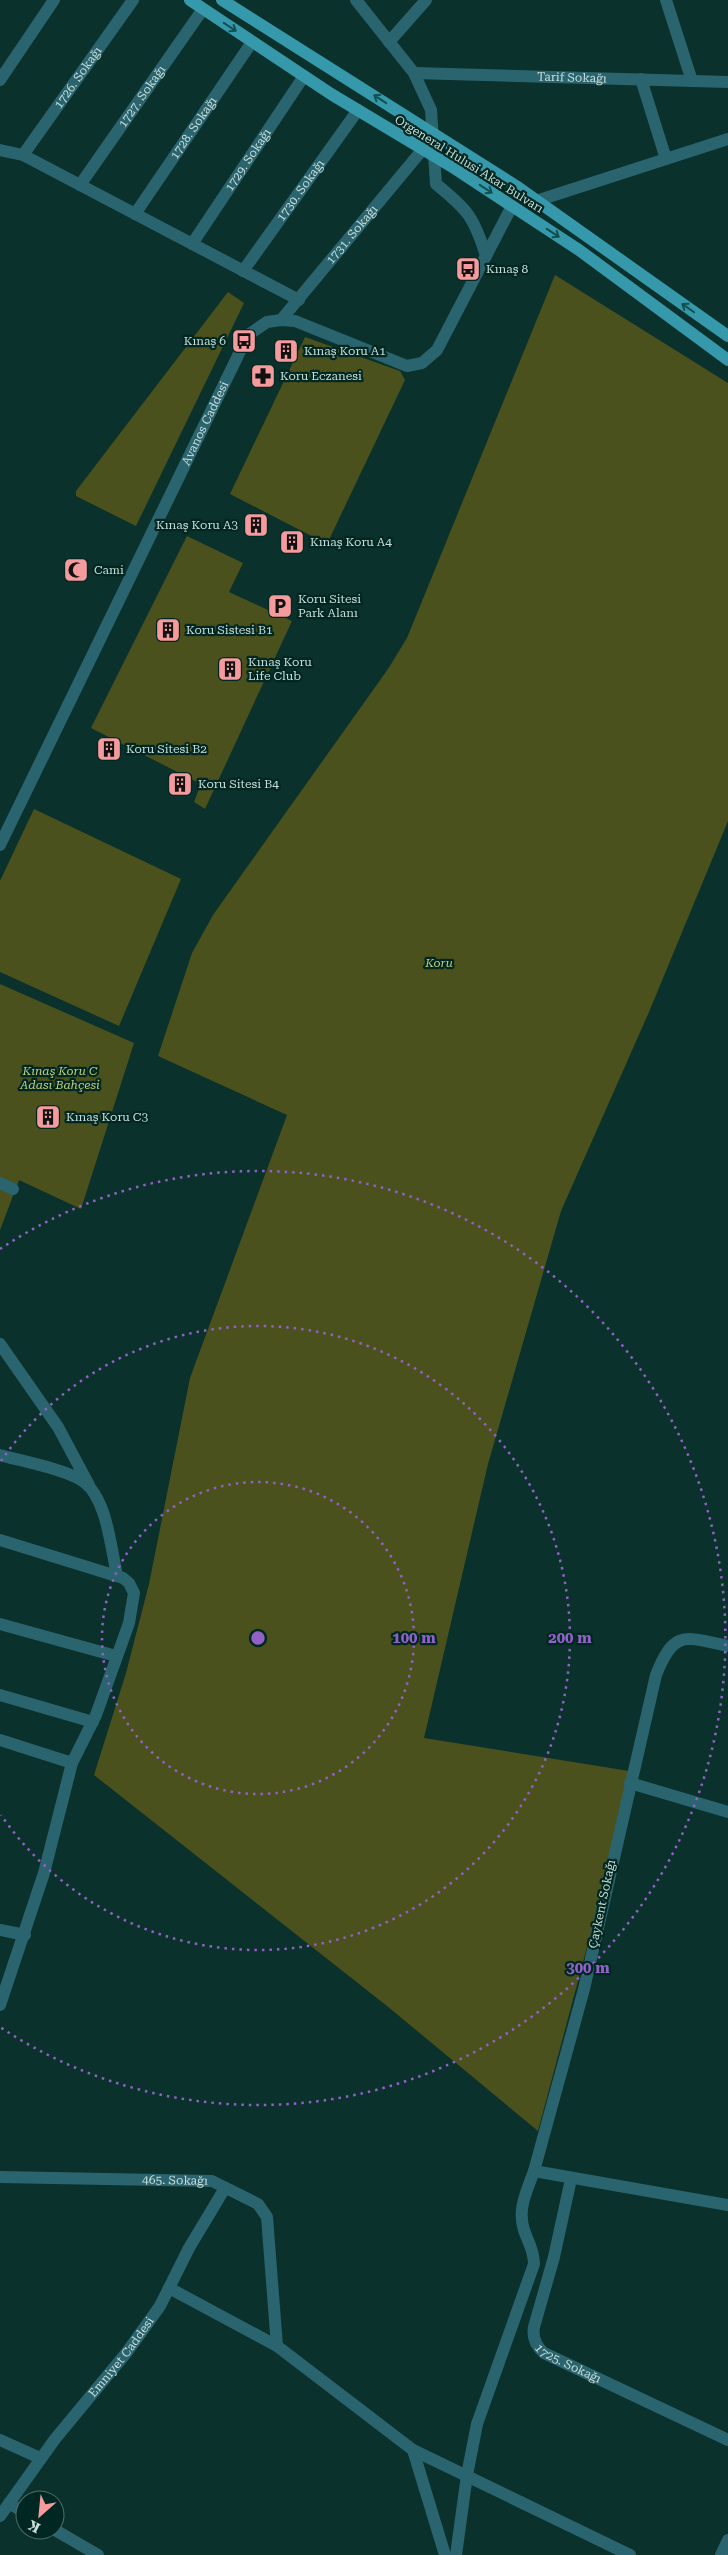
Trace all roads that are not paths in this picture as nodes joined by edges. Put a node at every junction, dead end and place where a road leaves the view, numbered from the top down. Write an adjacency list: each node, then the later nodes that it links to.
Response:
1 (54, 0): 14 (street)
2 (133, 0): 22 (street, 1726. Sokağı)
3 (190, 0): 8 (main road, Orgeneral Hulusi Akar Bulvarı)
4 (222, 0): 18 (main road, Orgeneral Hulusi Akar Bulvarı, one-way to 4)
5 (356, 0): 10 (street)
6 (426, 0): 10 (street)
7 (666, 0): 15 (street)
8 (203, 9): 9 (main road, Orgeneral Hulusi Akar Bulvarı, one-way to 9); 24 (street, 1727. Sokağı)
9 (252, 42): 12 (main road, Orgeneral Hulusi Akar Bulvarı); 27 (street, 1728. Sokağı)
10 (389, 42): 11 (street)
11 (414, 73): 13 (street, Tarif Sokağı); 18 (street)
12 (304, 76): 17 (main road, Orgeneral Hulusi Akar Bulvarı); 28 (street, 1729. Sokağı)
13 (641, 79): 15 (street, Tarif Sokağı); 23 (street)
14 (0, 80)
15 (692, 81): 16 (street, Tarif Sokağı)
16 (728, 82)
17 (358, 110): 21 (main road, Orgeneral Hulusi Akar Bulvarı); 30 (street, 1730. Sokağı)
18 (433, 133): 21 (street); 25 (main road, Orgeneral Hulusi Akar Bulvarı)
19 (728, 139): 23 (street)
20 (0, 150): 22 (street)
21 (428, 152): 26 (main road, Orgeneral Hulusi Akar Bulvarı, one-way to 26); 29 (street); 31 (street, 1731. Sokağı)
22 (23, 155): 24 (street)
23 (666, 159): 25 (street)
24 (80, 185): 27 (street)
25 (536, 201): 33 (main road, Orgeneral Hulusi Akar Bulvarı, one-way to 25)
26 (512, 206): 29 (street, Avanos Caddesi); 34 (main road, Orgeneral Hulusi Akar Bulvarı, one-way to 34)
27 (135, 214): 28 (street)
28 (192, 244): 30 (street)
29 (486, 256): 32 (street, Avanos Caddesi)
30 (243, 271): 31 (street)
31 (299, 300): 32 (street, 1731. Sokağı)
32 (281, 320): 35 (street, Avanos Caddesi)
33 (728, 336)
34 (728, 360)
35 (0, 845)
36 (0, 1183): 37 (street)
37 (13, 1189)
38 (0, 1344): 40 (street)
39 (0, 1454): 40 (street)
40 (90, 1487): 42 (street)
41 (0, 1540): 42 (street)
42 (117, 1576): 45 (street)
43 (0, 1624): 45 (street)
44 (728, 1646): 50 (street, Çaykent Sokağı)
45 (116, 1656): 47 (street)
46 (0, 1694): 47 (street)
47 (93, 1722): 49 (street)
48 (0, 1740): 49 (street)
49 (72, 1763): 53 (street)
50 (630, 1783): 51 (street); 55 (street, Çaykent Sokağı)
51 (728, 1812)
52 (0, 1930): 53 (street)
53 (25, 1935): 54 (street)
54 (0, 2004)
55 (534, 2172): 57 (street); 66 (street, Çaykent Sokağı)
56 (0, 2177): 58 (street, 465. Sokağı)
57 (571, 2179): 59 (street); 63 (street, 1725. Sokağı)
58 (225, 2188): 60 (street, Emniyet Caddesi); 61 (street, 465. Sokağı)
59 (728, 2205)
60 (169, 2288): 61 (street); 65 (street, Emniyet Caddesi)
61 (277, 2346): 64 (street)
62 (0, 2440): 65 (street)
63 (728, 2440)
64 (413, 2450): 66 (street); 73 (street)
65 (40, 2458): 67 (street, Emniyet Caddesi)
66 (467, 2475): 74 (street, Çaykent Sokağı); 75 (street)
67 (9, 2503): 68 (street); 69 (street, Emniyet Caddesi)
68 (15, 2507)
69 (0, 2516)
70 (65, 2536): 72 (street)
71 (728, 2540): 76 (street)
72 (98, 2555)
73 (446, 2555)
74 (456, 2555)
75 (630, 2555)
76 (721, 2555)

